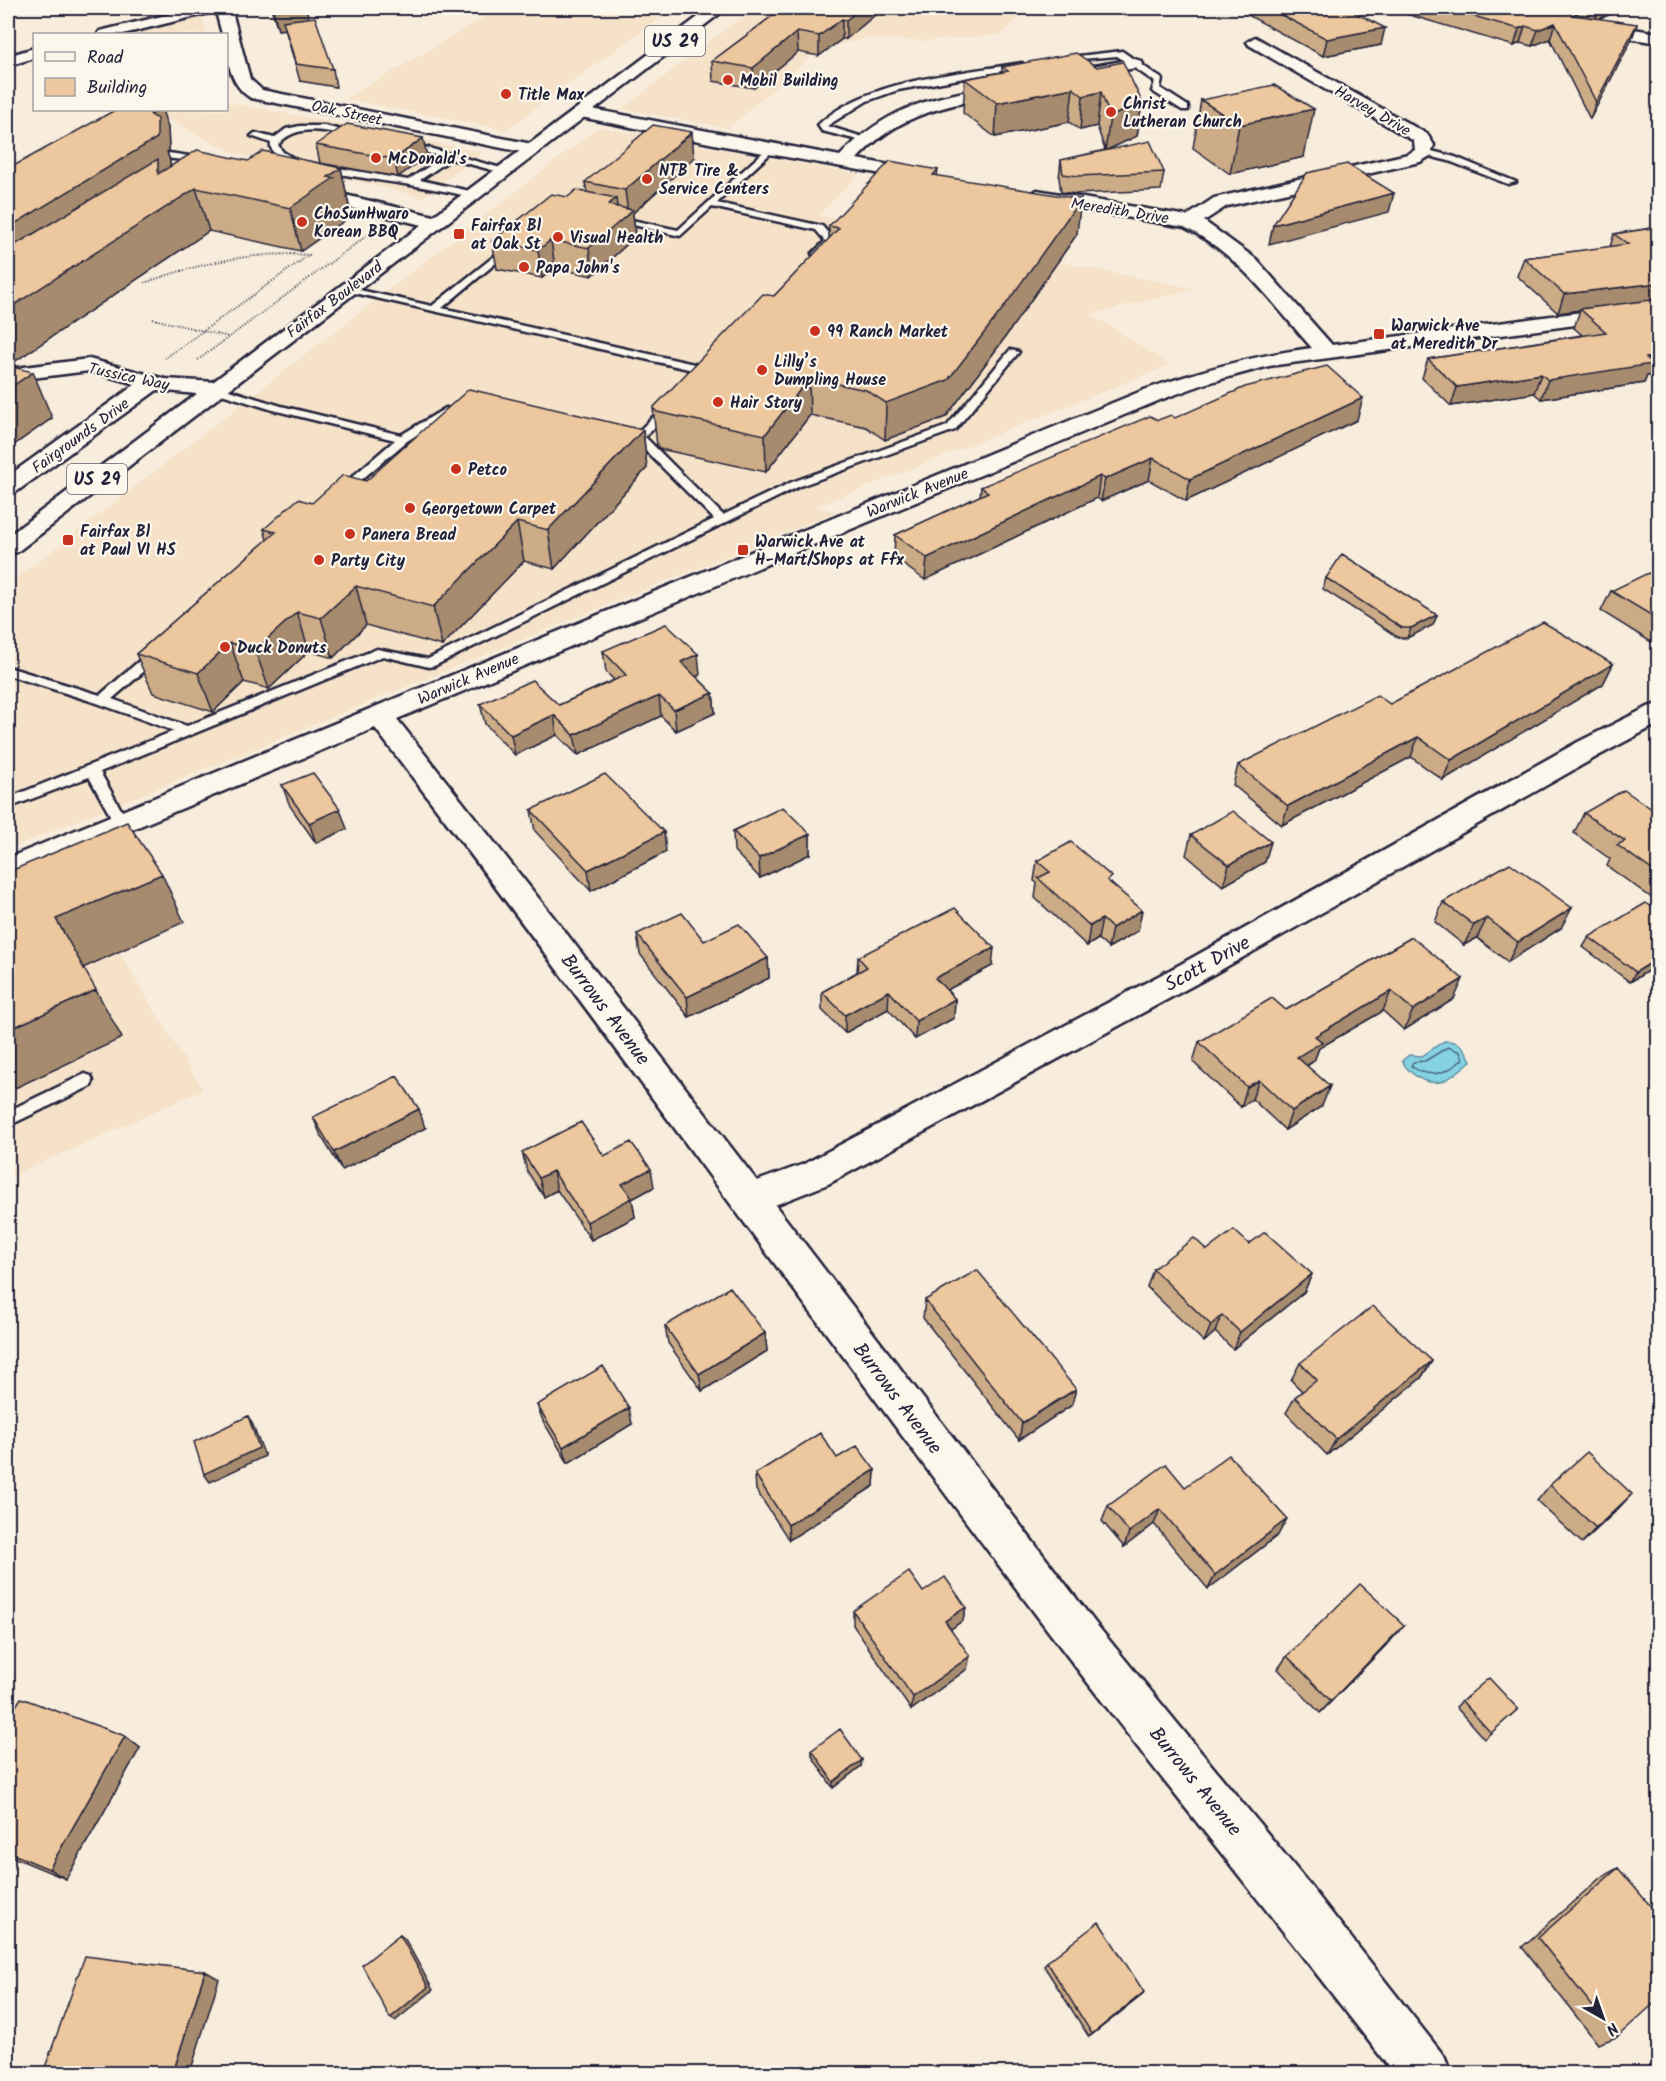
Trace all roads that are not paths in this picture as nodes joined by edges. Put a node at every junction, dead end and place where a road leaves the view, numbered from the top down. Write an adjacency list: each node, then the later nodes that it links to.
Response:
1 (212, 8): 5 (street)
2 (223, 8): 6 (street, Oak Street)
3 (719, 8): 18 (street, Fairfax Boulevard / US 29)
4 (1518, 8): 7 (street)
5 (110, 33)
6 (227, 33)
7 (1659, 38)
8 (228, 39): 12 (street, Oak Street)
9 (1255, 42): 27 (street, Harvey Drive)
10 (1049, 60): 13 (lane)
11 (1037, 62): 22 (lane)
12 (232, 64): 16 (street, Oak Street)
13 (1135, 64): 14 (street); 17 (lane)
14 (1068, 75)
15 (1023, 84): 22 (street)
16 (328, 107): 19 (lane); 25 (street, Oak Street)
17 (1185, 108)
18 (580, 112): 25 (street, Fairfax Boulevard / US 29); 26 (street)
19 (305, 128): 21 (lane); 23 (lane)
20 (255, 136): 23 (lane)
21 (373, 138)
22 (863, 140): 30 (street)
23 (275, 141): 35 (lane)
24 (395, 143): 29 (lane)
25 (532, 149): 31 (street, Fairfax Boulevard / US 29)
26 (770, 149): 30 (street); 39 (lane)
27 (1424, 152): 34 (lane); 42 (street, Harvey Drive)
28 (170, 156): 32 (lane)
29 (447, 158): 31 (lane); 35 (lane)
30 (844, 162): 33 (street)
31 (503, 170): 38 (street, Fairfax Boulevard / US 29)
32 (201, 175)
33 (945, 180)
34 (1511, 182)
35 (410, 183): 38 (lane)
36 (284, 187): 41 (street)
37 (1015, 192): 42 (street, Meredith Drive)
38 (471, 194): 41 (street, Fairfax Boulevard / US 29)
39 (710, 204): 40 (lane); 44 (lane)
40 (601, 217)
41 (435, 222): 45 (street, Fairfax Boulevard / US 29)
42 (1190, 222): 48 (street, Meredith Drive)
43 (521, 238): 47 (lane)
44 (810, 261)
45 (346, 290): 47 (lane); 53 (street, Fairfax Boulevard / US 29)
46 (1659, 308): 48 (street, Warwick Avenue)
47 (434, 310): 50 (lane)
48 (1326, 351): 67 (street, Warwick Avenue)
49 (1014, 352): 61 (lane)
50 (721, 354)
51 (8, 375): 52 (street, Tussica Way)
52 (158, 377): 53 (street, Tussica Way); 59 (street, Fairgrounds Drive)
53 (216, 389): 58 (lane); 62 (street, Fairfax Boulevard / US 29)
54 (681, 394): 57 (lane)
55 (459, 405): 58 (lane)
56 (616, 432): 57 (lane)
57 (639, 437): 61 (lane)
58 (403, 439): 60 (lane)
59 (8, 487)
60 (332, 501)
61 (722, 521): 68 (lane)
62 (8, 547)
63 (164, 646): 65 (lane)
64 (8, 671): 65 (lane)
65 (102, 700): 68 (lane)
66 (1659, 713): 75 (street, Scott Drive)
67 (379, 715): 71 (street, Warwick Avenue); 75 (street, Burrows Avenue)
68 (187, 731): 69 (lane)
69 (92, 770): 70 (lane); 71 (lane)
70 (8, 803)
71 (121, 822): 72 (street, Warwick Avenue)
72 (8, 870)
73 (85, 1081): 74 (lane)
74 (8, 1119)
75 (748, 1200): 76 (street, Burrows Avenue)
76 (1426, 2073)

